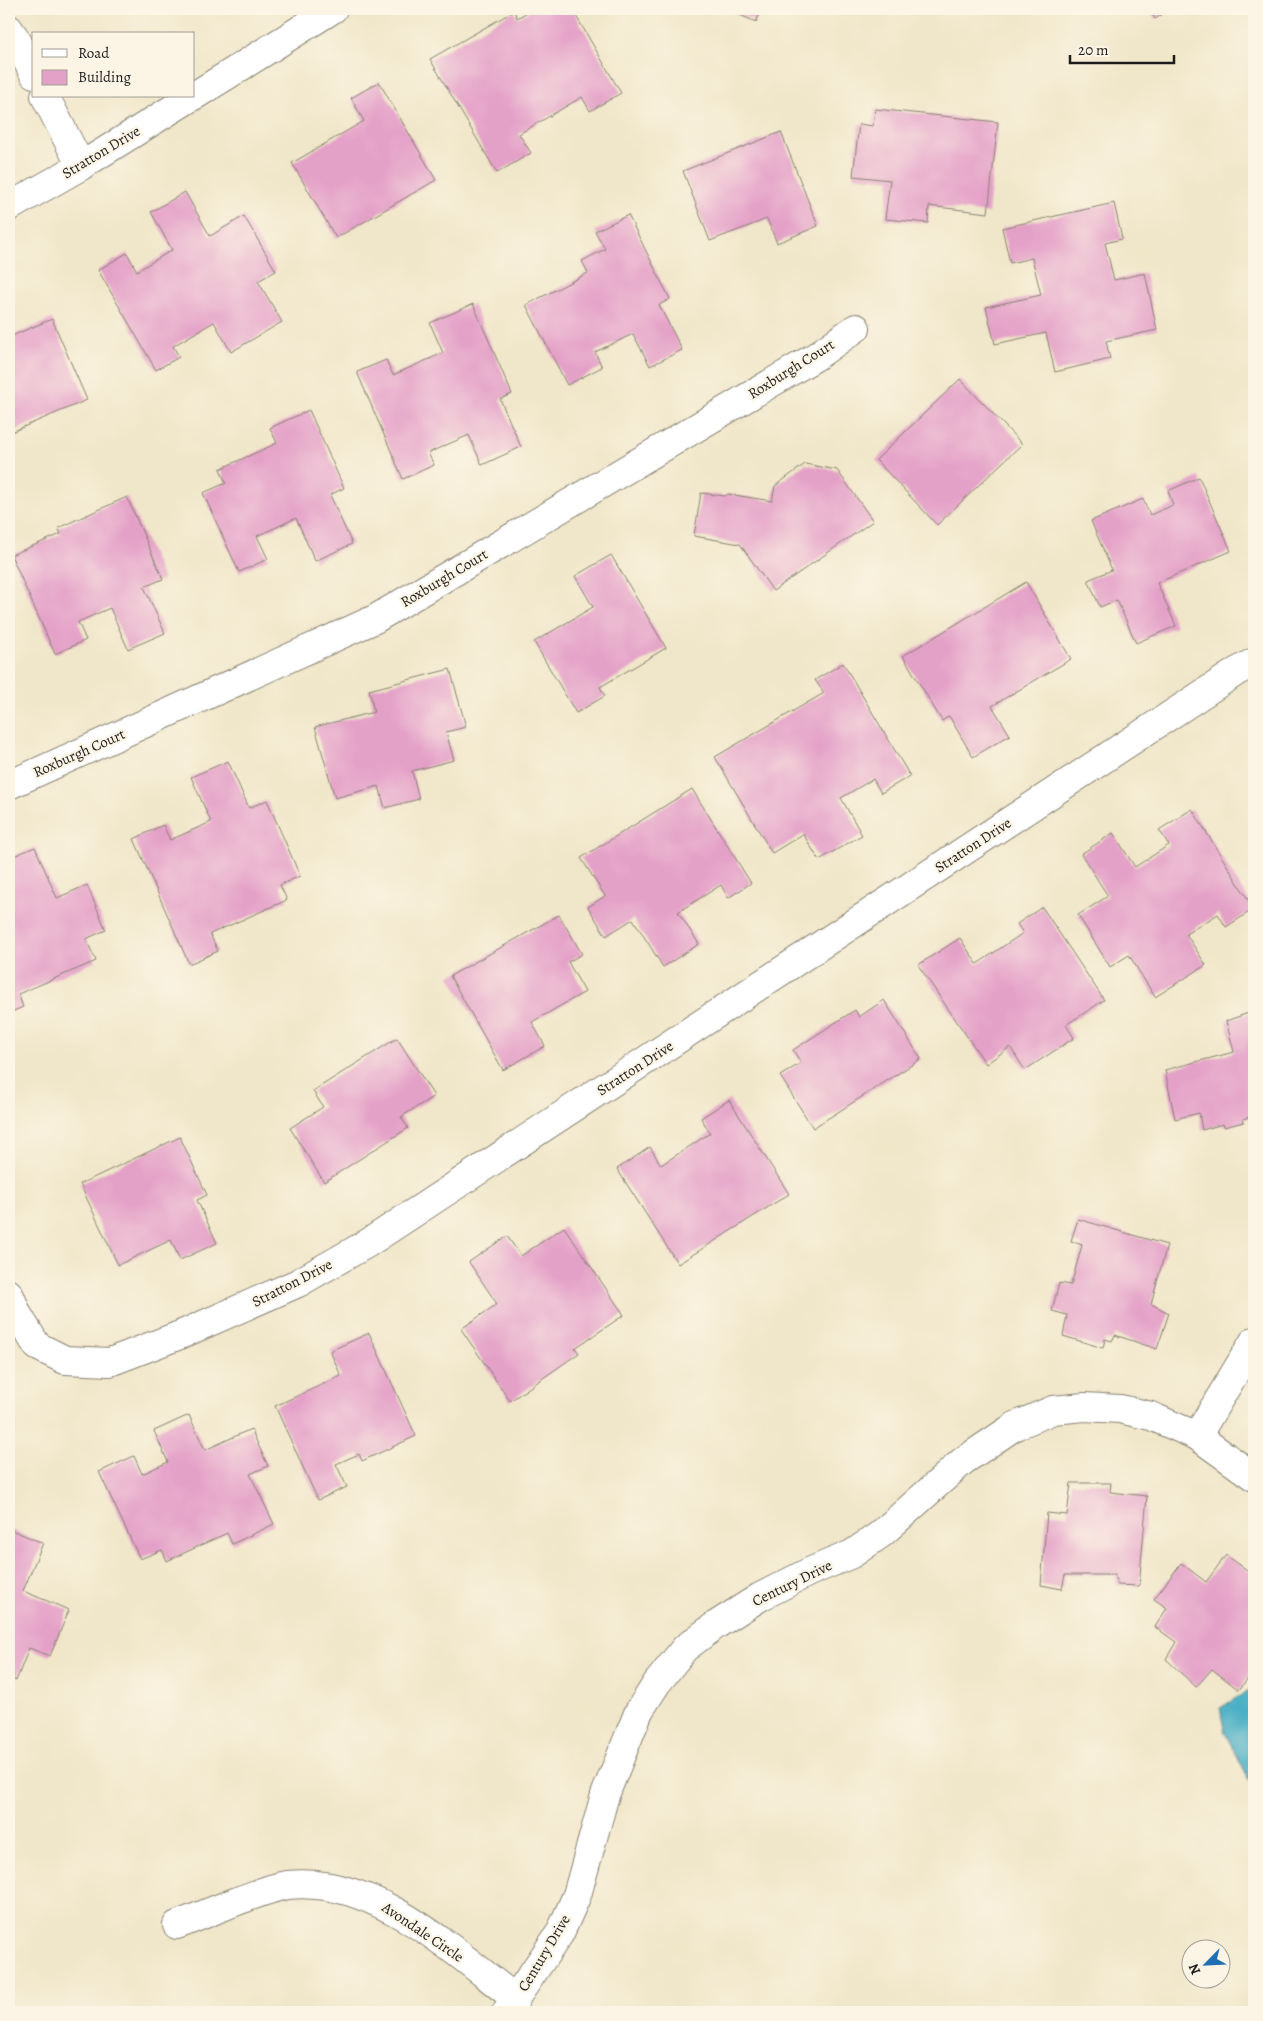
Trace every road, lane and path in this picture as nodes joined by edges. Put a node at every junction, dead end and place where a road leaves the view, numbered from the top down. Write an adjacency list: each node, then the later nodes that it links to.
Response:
1 (333, 9): 4 (street, Stratton Drive)
2 (9, 29): 3 (street)
3 (32, 70)
4 (195, 95)
5 (46, 98): 7 (street)
6 (190, 98): 7 (street, Stratton Drive)
7 (81, 166): 8 (street, Stratton Drive)
8 (9, 207)
9 (856, 328): 11 (street, Roxburgh Court)
10 (1254, 662): 12 (street, Stratton Drive)
11 (9, 785)
12 (9, 1294)
13 (1254, 1341): 14 (street)
14 (1197, 1436): 15 (street, Century Drive); 17 (street, Century Drive)
15 (1254, 1477)
16 (177, 1925): 17 (street, Avondale Circle)
17 (511, 2006)

